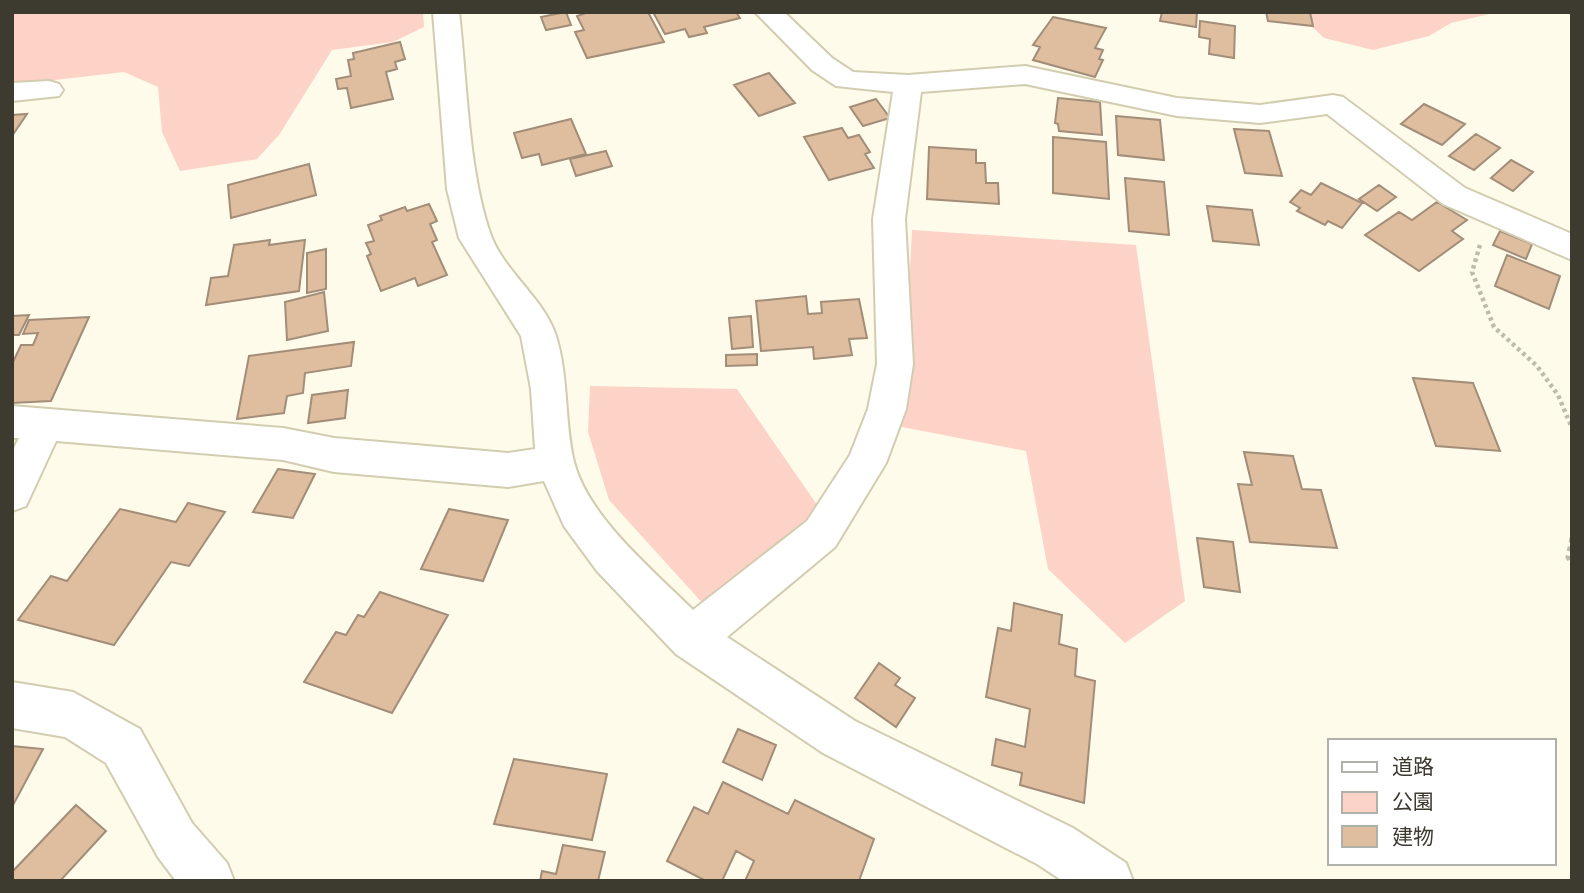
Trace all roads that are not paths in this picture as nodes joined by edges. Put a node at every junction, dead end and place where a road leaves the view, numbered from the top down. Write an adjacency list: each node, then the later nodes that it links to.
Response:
1 (446, 12): 8 (street)
2 (768, 12): 3 (street)
3 (908, 85): 6 (street); 10 (street)
4 (49, 90): 5 (street)
5 (12, 92)
6 (1572, 248)
7 (29, 423): 8 (street); 9 (street)
8 (555, 464): 10 (street)
9 (12, 494)
10 (691, 639): 13 (street)
11 (12, 705): 12 (street)
12 (209, 881)
13 (1108, 881)

